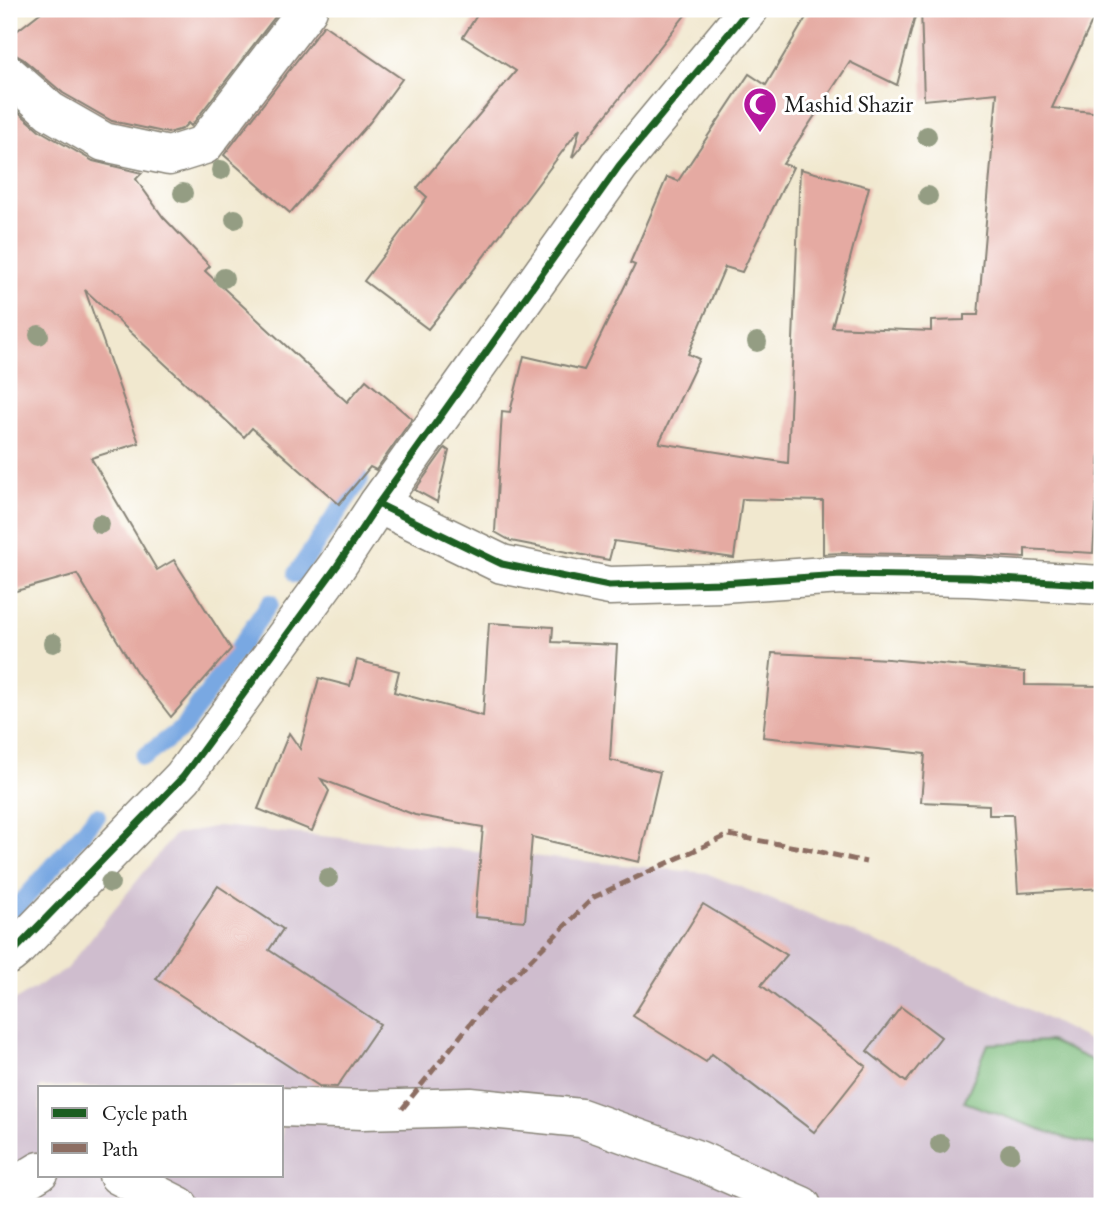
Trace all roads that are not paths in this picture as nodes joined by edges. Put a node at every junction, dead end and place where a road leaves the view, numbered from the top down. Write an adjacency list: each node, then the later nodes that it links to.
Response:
1 (308, 9): 3 (street)
2 (749, 9): 4 (street)
3 (9, 75)
4 (378, 504): 5 (street); 6 (street)
5 (1102, 585)
6 (9, 955)
7 (284, 1107): 12 (street)
8 (38, 1172): 10 (street)
9 (120, 1176): 11 (street)
10 (9, 1189)
11 (180, 1206)
12 (802, 1206)

